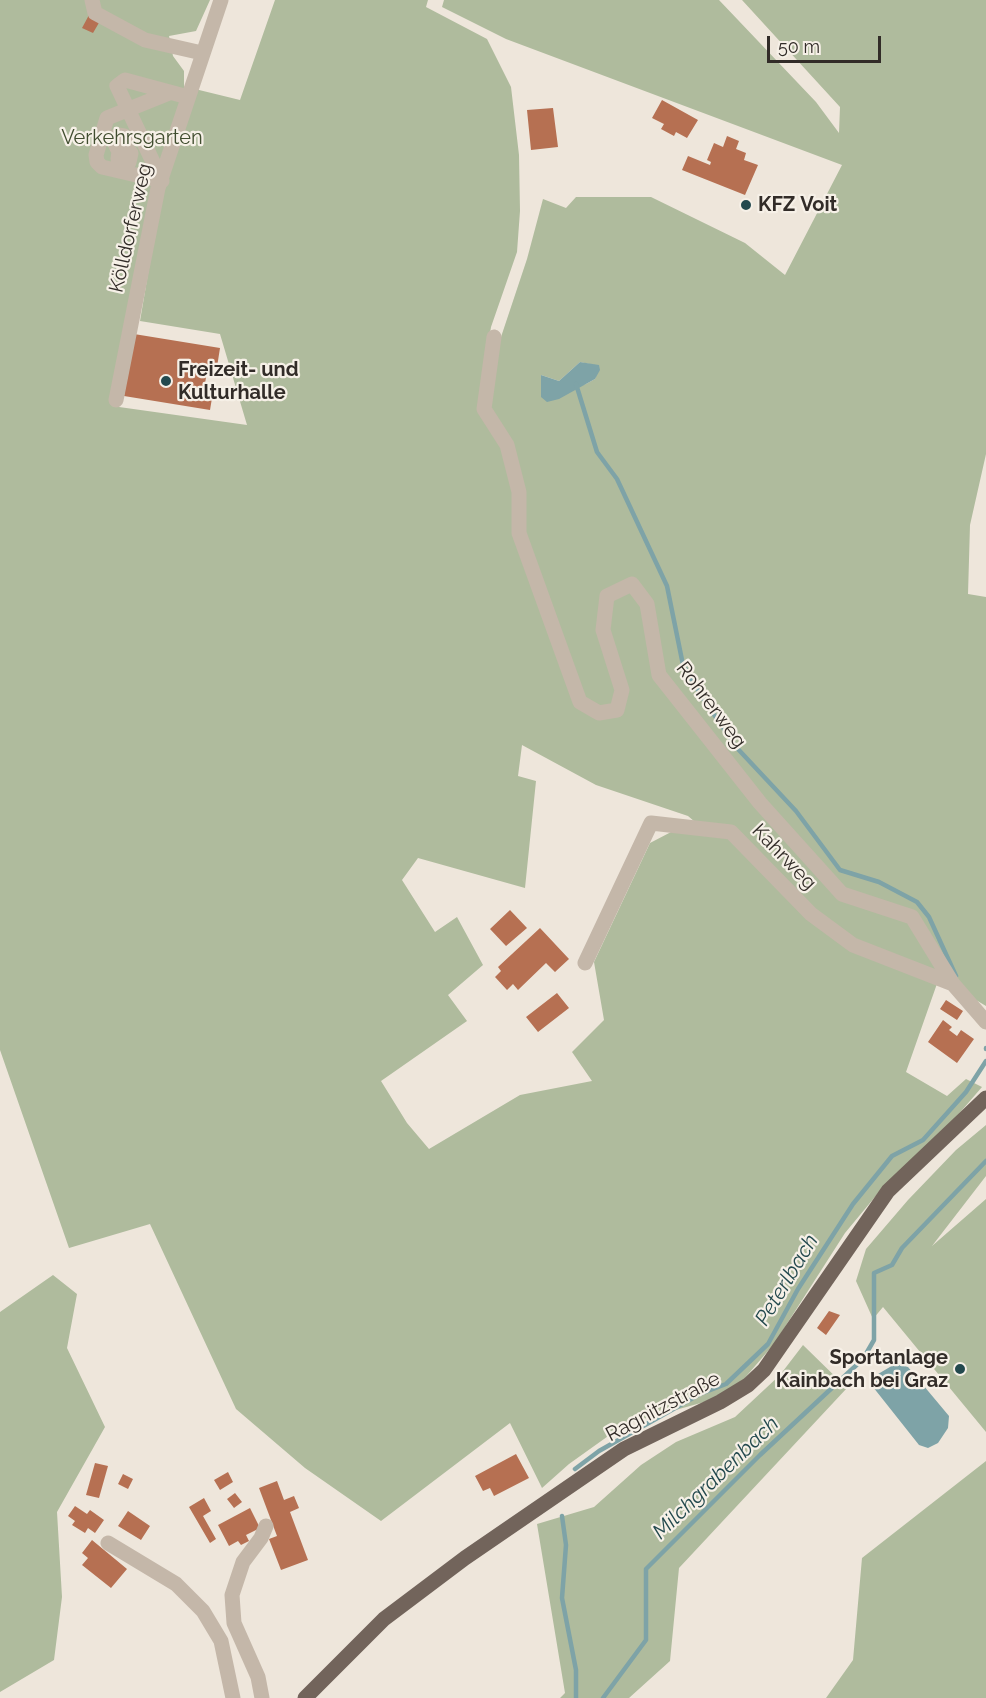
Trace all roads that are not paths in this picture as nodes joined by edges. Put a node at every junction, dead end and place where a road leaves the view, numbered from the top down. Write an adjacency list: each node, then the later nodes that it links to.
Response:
1 (92, 0): 3 (street)
2 (221, 0): 3 (street, Kölldorferweg)
3 (202, 53): 5 (street, Kölldorferweg)
4 (169, 93): 5 (street); 6 (street); 6 (street)
5 (188, 97): 7 (street, Kölldorferweg)
6 (129, 110): 7 (street); 7 (street)
7 (162, 181): 9 (street, Kölldorferweg)
8 (494, 337): 11 (street, Rohrerweg)
9 (116, 400)
10 (585, 963): 11 (street, Kahrweg)
11 (953, 984): 12 (street, Rohrerweg)
12 (986, 1022)
13 (986, 1098): 18 (main road, Ragnitzstraße)
14 (266, 1526): 17 (street)
15 (108, 1543): 16 (street)
16 (233, 1698)
17 (262, 1698)
18 (305, 1698)

